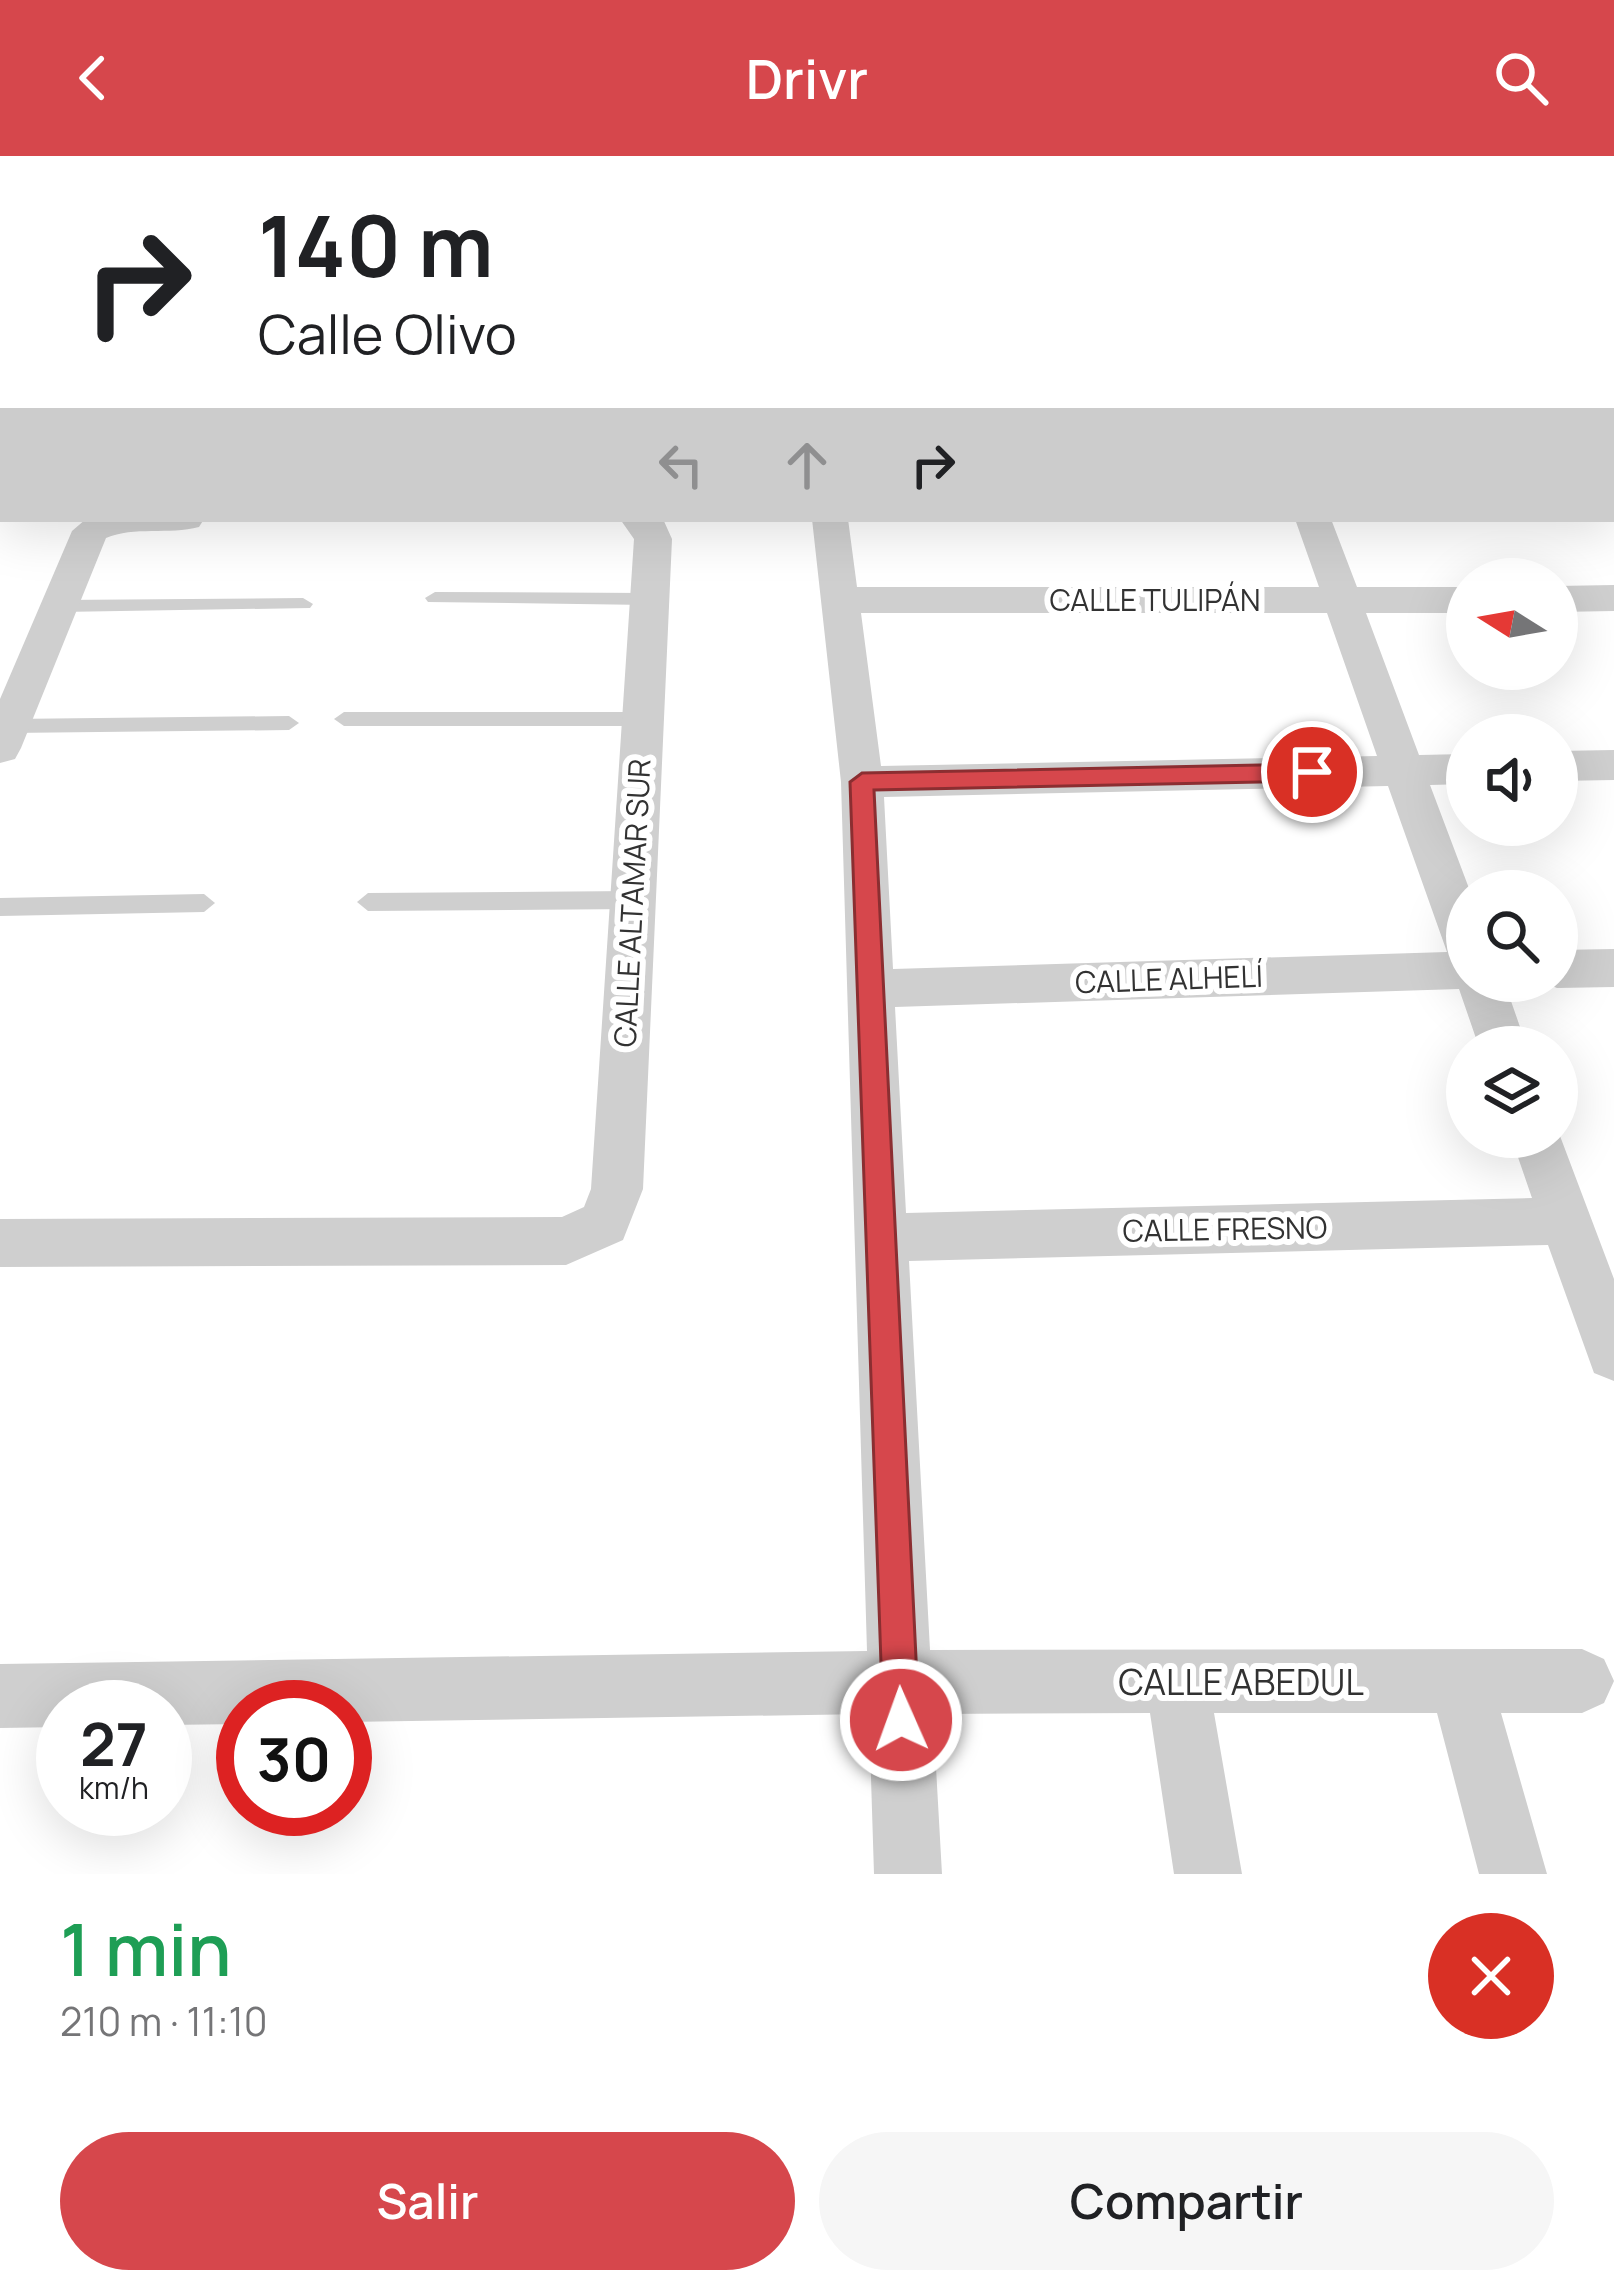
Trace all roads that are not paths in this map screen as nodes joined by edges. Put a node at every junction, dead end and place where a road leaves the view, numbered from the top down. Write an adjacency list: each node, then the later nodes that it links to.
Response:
1 (112, 522): 13 (street)
2 (830, 522): 9 (street)
3 (1314, 522): 11 (street)
4 (646, 529): 7 (street, CALLE ALTAMAR SUR)
5 (435, 598): 7 (lane)
6 (1614, 598): 8 (street)
7 (648, 599): 15 (street, CALLE ALTAMAR SUR)
8 (1578, 599)
9 (842, 600): 11 (street, CALLE TULIPÁN); 22 (street)
10 (1446, 600): 11 (street, CALLE TULIPÁN)
11 (1344, 602): 21 (street)
12 (303, 604): 13 (lane)
13 (60, 606): 17 (street)
14 (344, 719): 15 (lane)
15 (643, 719): 24 (street, CALLE ALTAMAR SUR)
16 (289, 723): 17 (lane)
17 (5, 737)
18 (1614, 765): 19 (street)
19 (1578, 766)
20 (1446, 770): 21 (street)
21 (1403, 771): 22 (street); 23 (street)
22 (862, 782): 31 (street)
23 (1446, 889)
24 (634, 900): 25 (lane); 35 (street, CALLE ALTAMAR SUR)
25 (368, 902)
26 (204, 903): 27 (lane)
27 (0, 907)
28 (1614, 968): 29 (street)
29 (1578, 969)
30 (1446, 971): 31 (street, CALLE ALHELÍ)
31 (871, 989): 34 (street)
32 (1544, 1158): 33 (street)
33 (1566, 1221): 34 (street, CALLE FRESNO); 36 (street)
34 (884, 1238): 38 (street)
35 (0, 1243)
36 (1614, 1354)
37 (1582, 1681): 40 (street, CALLE ABEDUL)
38 (899, 1682): 39 (street, CALLE ABEDUL); 41 (street, CALLE ABEDUL); 42 (street)
39 (1178, 1682): 40 (street, CALLE ABEDUL); 43 (street)
40 (1461, 1684): 44 (street)
41 (0, 1696)
42 (908, 1874)
43 (1208, 1874)
44 (1513, 1874)

